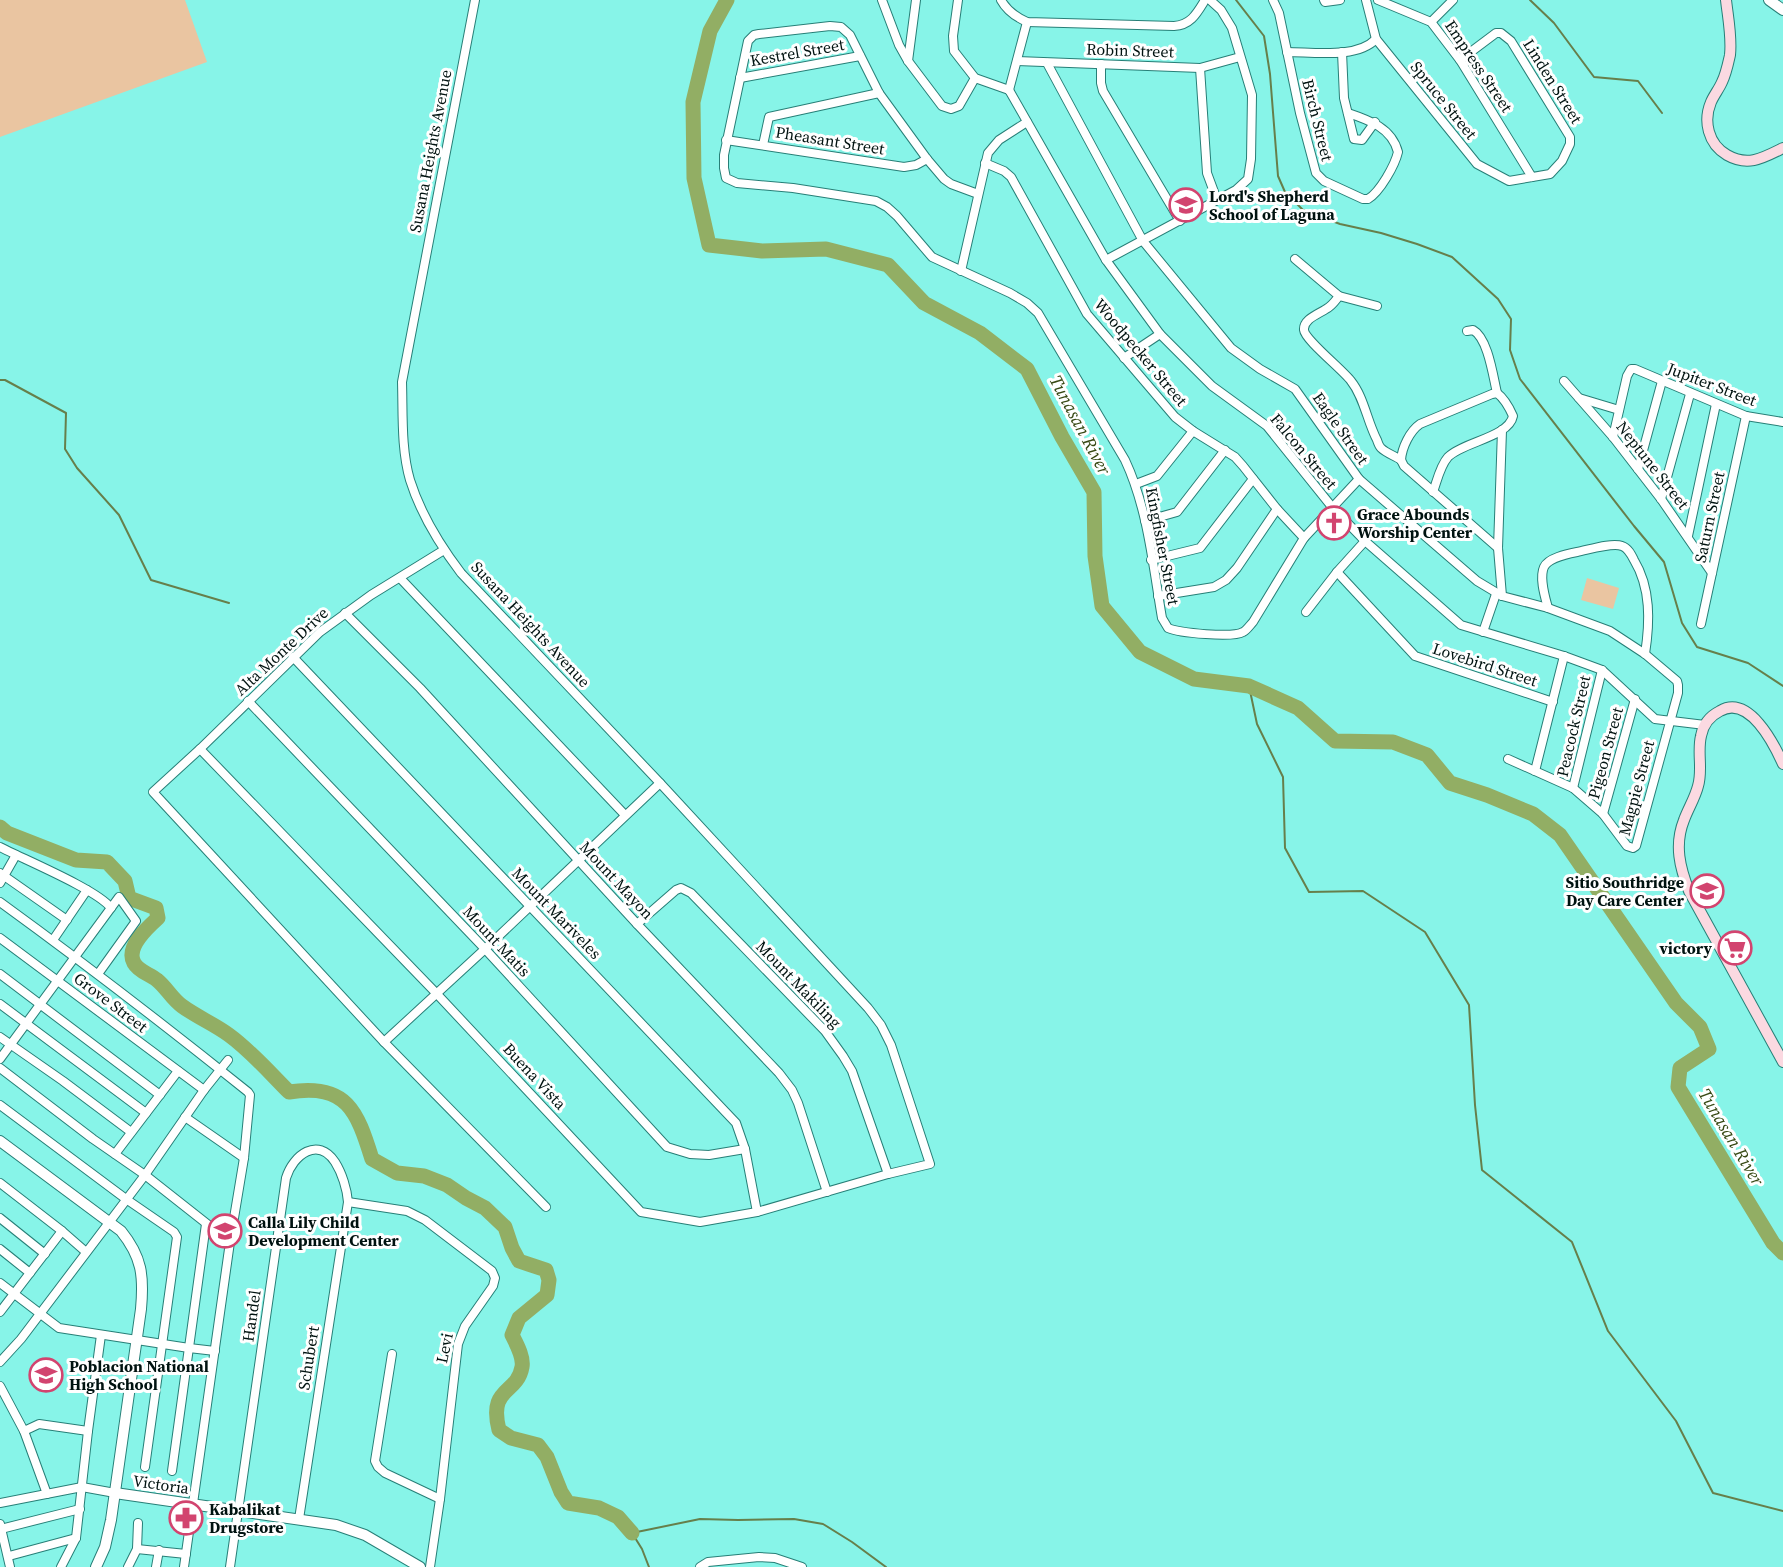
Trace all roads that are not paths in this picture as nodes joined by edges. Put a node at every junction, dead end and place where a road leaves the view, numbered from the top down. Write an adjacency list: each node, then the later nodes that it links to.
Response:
1 (475, 0): 82 (street, Susana Heights Avenue)
2 (882, 0): 25 (street)
3 (916, 0): 25 (street)
4 (958, 0): 31 (street)
5 (1001, 0): 17 (street)
6 (1205, 0): 17 (street)
7 (1210, 0): 23 (street)
8 (1274, 0): 20 (street, Birch Street)
9 (1324, 0): 10 (street)
10 (1340, 0)
11 (1366, 0): 19 (street, Spruce Street)
12 (1378, 0): 18 (street, Empress Street)
13 (1453, 0): 18 (street)
14 (1726, 0): 39 (main road)
15 (1769, 0): 16 (street)
16 (1783, 10)
17 (1027, 22): 26 (street)
18 (1431, 22): 24 (street, Empress Street)
19 (1376, 39): 21 (street); 42 (street, Spruce Street)
20 (1287, 52): 21 (street); 36 (street, Birch Street)
21 (1342, 52): 34 (street)
22 (860, 56): 30 (street, Kestrel Street); 30 (street); 33 (street)
23 (1240, 57): 29 (street, Robin Street); 44 (street)
24 (1460, 60): 42 (street, Empress Street); 42 (street, Linden Street)
25 (908, 61): 31 (street)
26 (1017, 61): 27 (street, Robin Street); 32 (street)
27 (1047, 63): 28 (street, Robin Street); 46 (street, Eagle Street)
28 (1101, 64): 29 (street, Robin Street); 45 (street)
29 (1200, 68): 44 (street)
30 (740, 78): 37 (street)
31 (975, 78): 32 (street)
32 (1009, 90): 35 (street, Falcon Street)
33 (879, 93): 38 (street); 40 (street)
34 (1348, 113): 36 (street, Birch Street); 36 (street)
35 (1027, 122): 41 (street); 48 (street, Falcon Street)
36 (1376, 122)
37 (726, 140): 38 (street, Pheasant Street); 49 (street, Kingfisher Street)
38 (763, 145): 40 (street, Pheasant Street)
39 (1783, 148)
40 (927, 159): 43 (street)
41 (985, 163): 43 (street); 54 (street, Woodpecker Street)
42 (1532, 177)
43 (978, 194): 49 (street)
44 (1217, 200): 45 (street)
45 (1180, 220): 46 (street)
46 (1143, 241): 48 (street); 71 (street, Eagle Street)
47 (1295, 259): 50 (street)
48 (1106, 260): 53 (street, Falcon Street)
49 (961, 271): 72 (street, Kingfisher Street)
50 (1340, 296): 51 (street); 68 (street)
51 (1377, 306)
52 (1467, 331): 57 (street)
53 (1160, 334): 54 (street); 75 (street, Falcon Street)
54 (1124, 358): 65 (street, Woodpecker Street)
55 (1563, 381): 59 (street, Neptune Street)
56 (1662, 381): 58 (street, Jupiter Street); 61 (street, Jupiter Street); 69 (street)
57 (1497, 393): 64 (street); 68 (street)
58 (1690, 394): 60 (street, Jupiter Street); 74 (street)
59 (1578, 398): 61 (street); 66 (street, Neptune Street)
60 (1716, 404): 62 (street, Jupiter Street); 78 (street)
61 (1619, 410): 66 (street)
62 (1746, 416): 63 (street, Jupiter Street); 85 (street, Saturn Street)
63 (1783, 422)
64 (1502, 430): 73 (street); 81 (street)
65 (1193, 431): 67 (street, Woodpecker Street); 72 (street)
66 (1613, 436): 69 (street, Neptune Street)
67 (1225, 450): 70 (street, Woodpecker Street); 77 (street)
68 (1401, 459): 73 (street)
69 (1638, 469): 74 (street, Neptune Street)
70 (1253, 479): 76 (street, Woodpecker Street); 83 (street)
71 (1359, 479): 75 (street, Kingfisher Street); 87 (street, Eagle Street)
72 (1136, 484): 77 (street, Kingfisher Street)
73 (1433, 492): 81 (street)
74 (1661, 500): 78 (street, Neptune Street)
75 (1332, 507): 79 (street, Kingfisher Street); 80 (street, Falcon Street)
76 (1276, 509): 79 (street, Woodpecker Street); 88 (street)
77 (1145, 521): 83 (street, Kingfisher Street)
78 (1688, 536): 85 (street, Neptune Street)
79 (1304, 538): 88 (street, Kingfisher Street)
80 (1365, 541): 84 (street); 93 (street, Falcon Street)
81 (1498, 548): 87 (street)
82 (444, 550): 86 (street, Alta Monte Drive); 107 (street, Susana Heights Avenue)
83 (1151, 560): 88 (street, Kingfisher Street)
84 (1337, 572): 90 (street); 100 (street, Lovebird Street)
85 (1712, 573): 92 (street, Saturn Street)
86 (400, 578): 91 (street, Alta Monte Drive); 110 (street)
87 (1499, 595): 89 (street, Eagle Street); 93 (street)
88 (1158, 596)
89 (1548, 608): 94 (street, Eagle Street); 94 (street)
90 (1306, 612)
91 (345, 613): 96 (street, Alta Monte Drive); 113 (street, Mount Mayon)
92 (1701, 624)
93 (1483, 632): 95 (street, Falcon Street)
94 (1645, 654): 101 (street, Eagle Street)
95 (1564, 656): 97 (street, Falcon Street); 100 (street)
96 (293, 657): 99 (street, Alta Monte Drive); 117 (street, Mount Mariveles)
97 (1602, 670): 98 (street, Falcon Street); 108 (street, Peacock Street)
98 (1635, 699): 101 (street, Falcon Street); 109 (street, Pigeon Street)
99 (248, 701): 103 (street, Alta Monte Drive); 123 (street, Mount Matis)
100 (1552, 702): 106 (street)
101 (1669, 722): 102 (street, Falcon Street); 109 (street, Magpie Street)
102 (1705, 725): 105 (main road); 137 (main road)
103 (200, 749): 128 (street, Buena Vista); 133 (street, Alta Monte Drive)
104 (1508, 759): 106 (street, Magpie Street)
105 (1783, 764)
106 (1535, 771): 108 (street, Magpie Street)
107 (660, 783): 110 (street); 151 (street, Susana Heights Avenue)
108 (1574, 788): 109 (street, Magpie Street)
109 (1603, 814)
110 (625, 815): 113 (street)
111 (0, 848): 112 (street)
112 (16, 855): 114 (street); 115 (street)
113 (578, 861): 117 (street); 120 (street, Mount Mayon)
114 (2, 877): 119 (street)
115 (87, 890): 118 (street); 119 (street)
116 (0, 902): 122 (street)
117 (529, 906): 123 (street); 148 (street, Mount Mariveles)
118 (111, 908): 124 (street); 126 (street)
119 (67, 920): 122 (street)
120 (637, 924): 152 (street, Mount Makiling); 155 (street, Mount Mayon)
121 (0, 938): 127 (street, Grove Street)
122 (53, 940): 124 (street)
123 (485, 949): 128 (street); 148 (street, Mount Matis)
124 (76, 957): 126 (street); 127 (street)
125 (0, 974): 130 (street)
126 (98, 974): 139 (street)
127 (58, 981): 130 (street); 140 (street, Grove Street)
128 (436, 993): 133 (street); 159 (street, Buena Vista)
129 (0, 1004): 131 (street)
130 (41, 1004): 131 (street); 142 (street)
131 (26, 1023): 134 (street); 144 (street)
132 (0, 1037): 134 (street)
133 (384, 1042): 158 (street)
134 (10, 1044): 135 (street); 146 (street)
135 (0, 1059)
136 (228, 1060): 139 (street)
137 (1783, 1062)
138 (0, 1068): 149 (street)
139 (221, 1070): 141 (street); 150 (street)
140 (178, 1071): 141 (street, Grove Street); 142 (street)
141 (204, 1090): 145 (street)
142 (160, 1095): 144 (street)
143 (0, 1105): 156 (street)
144 (146, 1113): 146 (street)
145 (185, 1117): 150 (street); 153 (street)
146 (131, 1132): 149 (street)
147 (0, 1141): 161 (street)
148 (745, 1149): 159 (street, Mount Mariveles)
149 (115, 1154): 153 (street)
150 (244, 1158): 164 (street)
151 (930, 1164): 152 (street, Buena Vista)
152 (888, 1174): 155 (street, Buena Vista)
153 (145, 1175): 156 (street); 162 (street)
154 (0, 1184): 163 (street)
155 (827, 1192): 159 (street, Buena Vista)
156 (126, 1199): 161 (street); 175 (street)
157 (348, 1203): 189 (street, Levi); 193 (street, Handel); 194 (street, Schubert)
158 (546, 1207)
159 (757, 1212)
160 (0, 1218): 167 (street)
161 (109, 1221): 166 (street); 174 (street)
162 (206, 1224): 164 (street); 176 (street)
163 (62, 1231): 166 (street); 167 (street)
164 (230, 1242): 177 (street)
165 (0, 1249): 168 (street)
166 (86, 1252): 172 (street)
167 (45, 1254): 168 (street)
168 (30, 1273): 170 (street)
169 (0, 1283): 170 (street)
170 (15, 1294): 171 (street); 172 (street)
171 (0, 1312)
172 (40, 1313): 173 (street); 179 (street)
173 (101, 1335): 174 (street); 183 (street)
174 (137, 1340): 175 (street); 187 (street)
175 (162, 1344): 176 (street); 184 (street)
176 (189, 1348): 177 (street); 185 (street)
177 (215, 1351): 191 (street)
178 (392, 1354): 189 (street)
179 (0, 1362)
180 (0, 1386): 181 (street)
181 (3, 1400): 182 (street)
182 (24, 1431): 183 (street); 188 (street)
183 (88, 1431): 186 (street)
184 (145, 1467)
185 (172, 1471)
186 (82, 1487): 187 (street); 188 (street); 192 (street)
187 (115, 1492): 191 (street, Victoria); 204 (street)
188 (47, 1494): 190 (street)
189 (440, 1499): 210 (street, Levi)
190 (0, 1503)
191 (194, 1504): 193 (street, Victoria); 200 (street)
192 (80, 1509): 196 (street); 197 (street)
193 (239, 1511): 194 (street, Victoria); 208 (street, Handel)
194 (299, 1519): 209 (street, Victoria)
195 (138, 1523): 198 (street)
196 (1, 1526): 201 (street)
197 (76, 1538): 201 (street); 203 (street)
198 (137, 1549): 199 (street); 205 (street)
199 (159, 1550): 200 (street); 206 (street)
200 (186, 1554): 207 (street)
201 (9, 1556): 202 (street)
202 (10, 1567)
203 (61, 1567)
204 (96, 1567)
205 (128, 1567)
206 (156, 1567)
207 (184, 1567)
208 (230, 1567)
209 (420, 1567)
210 (430, 1567)
211 (700, 1567): 212 (street)
212 (802, 1567)

